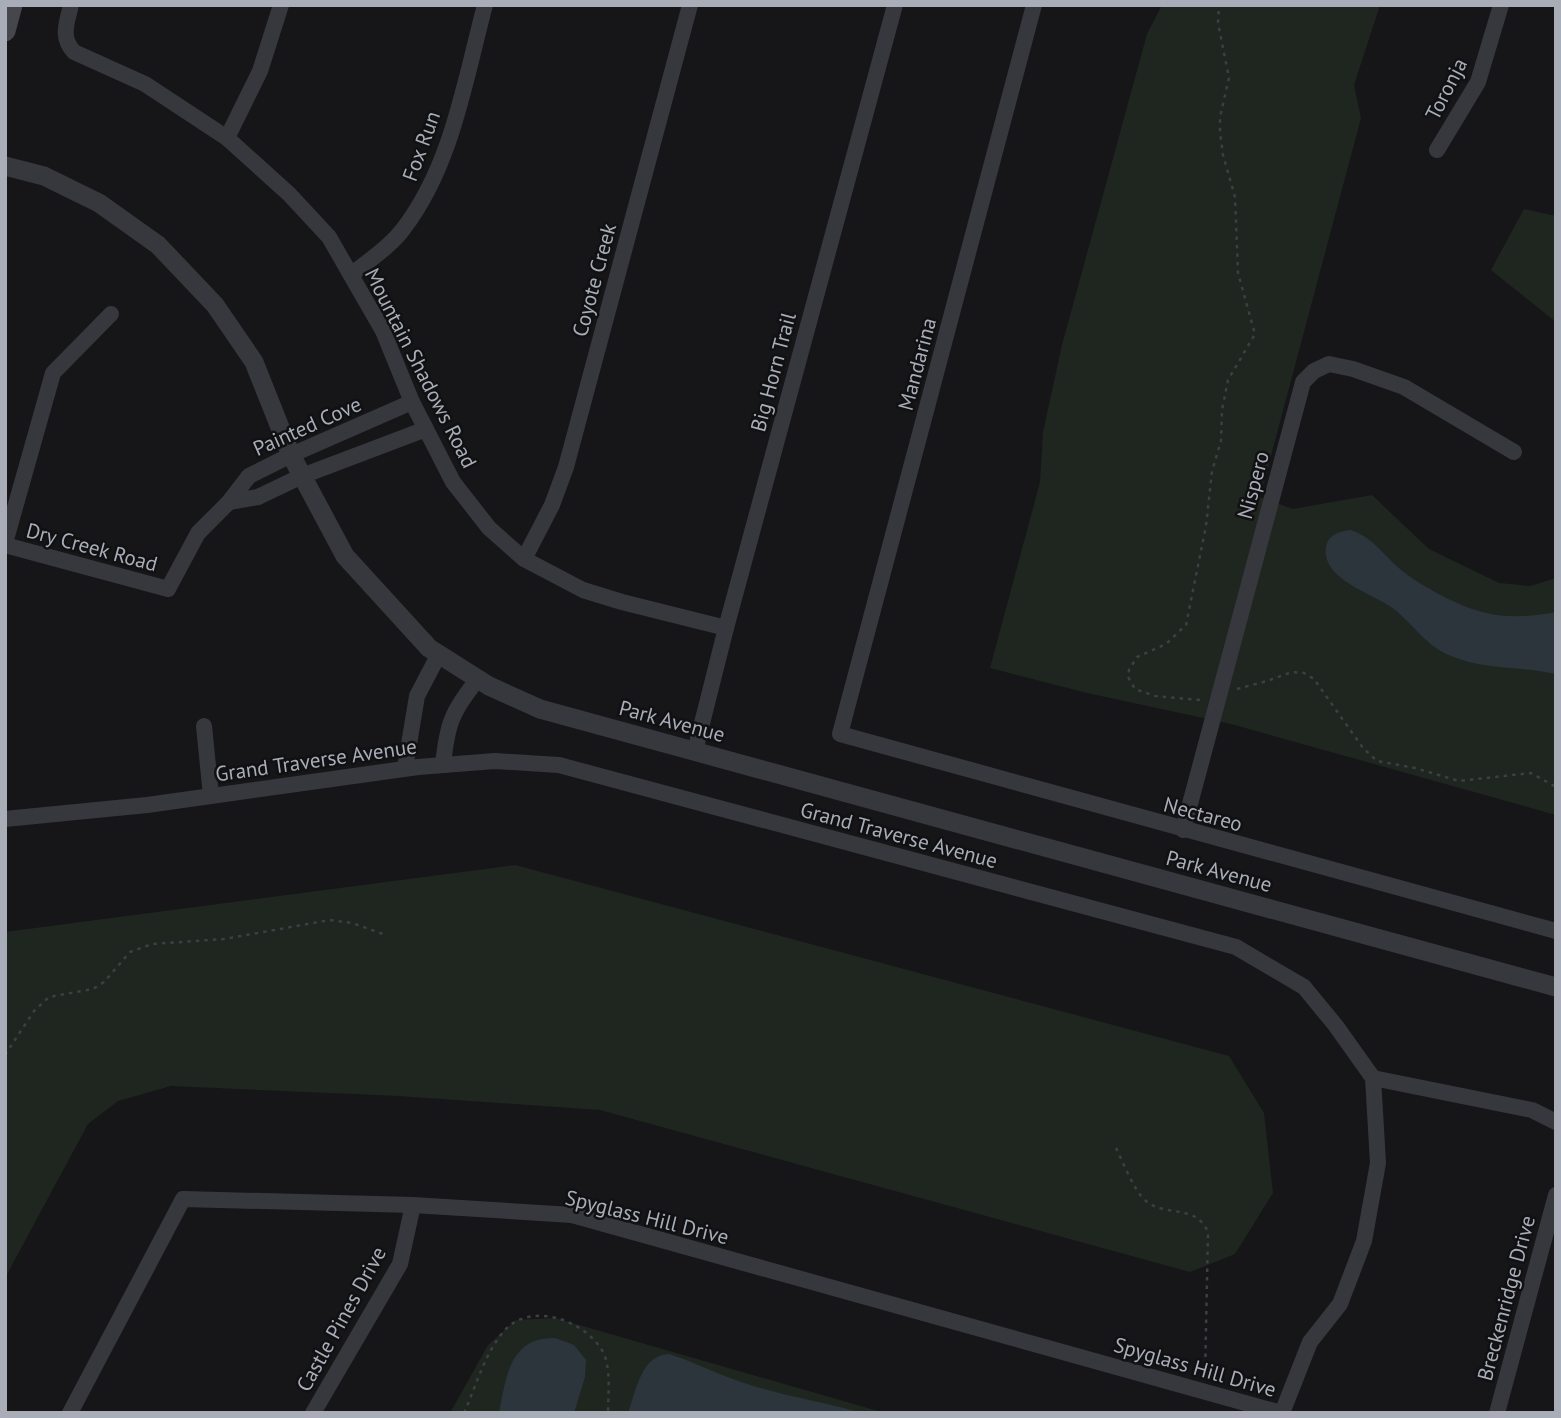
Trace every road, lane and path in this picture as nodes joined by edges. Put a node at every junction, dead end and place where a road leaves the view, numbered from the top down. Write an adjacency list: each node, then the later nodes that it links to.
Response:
1 (12, 5): 9 (main road)
2 (71, 5): 10 (street, Mountain Shadows Road)
3 (281, 5): 10 (street)
4 (485, 5): 13 (street, Fox Run)
5 (690, 5): 22 (street, Coyote Creek)
6 (895, 5): 24 (street, Big Horn Trail)
7 (1034, 5): 28 (street, Mandarina)
8 (1501, 5): 11 (street, Toronja)
9 (5, 31)
10 (228, 138): 13 (street, Mountain Shadows Road)
11 (1437, 150)
12 (5, 166): 18 (street, Park Avenue)
13 (351, 275): 15 (street, Mountain Shadows Road)
14 (111, 314): 21 (street)
15 (412, 402): 16 (street, Mountain Shadows Road); 18 (street, Painted Cove)
16 (426, 429): 19 (street); 22 (street, Mountain Shadows Road)
17 (1514, 452): 34 (street, Nispero)
18 (291, 455): 19 (street, Park Avenue); 20 (street, Painted Cove)
19 (302, 476): 20 (street); 25 (street, Park Avenue)
20 (229, 502): 23 (street, Painted Cove)
21 (5, 544): 23 (street, Dry Creek Road)
22 (524, 559): 24 (street, Mountain Shadows Road)
23 (168, 589)
24 (726, 628): 29 (street, Big Horn Trail)
25 (439, 654): 26 (street, Park Avenue); 31 (street)
26 (478, 679): 29 (street, Park Avenue); 30 (street)
27 (204, 726): 32 (street)
28 (840, 734): 34 (street, Nectareo)
29 (695, 751): 37 (street, Park Avenue)
30 (443, 765): 31 (street, Grand Traverse Avenue); 39 (street, Grand Traverse Avenue)
31 (405, 768): 32 (street, Grand Traverse Avenue)
32 (211, 796): 33 (street, Grand Traverse Avenue)
33 (5, 820)
34 (1183, 830): 35 (street, Nectareo)
35 (1556, 931)
36 (386, 934): 38 (path)
37 (1556, 987)
38 (5, 1055)
39 (1373, 1078): 40 (street); 49 (street)
40 (1556, 1122)
41 (1116, 1148): 44 (path)
42 (1556, 1195): 50 (street, Breckenridge Drive)
43 (412, 1205): 44 (street, Spyglass Hill Drive); 45 (street, Spyglass Hill Drive); 46 (street, Castle Pines Drive)
44 (1200, 1390): 49 (street, Spyglass Hill Drive)
45 (70, 1413)
46 (313, 1413)
47 (464, 1413): 48 (path)
48 (608, 1413)
49 (1282, 1413)
50 (1497, 1413)

